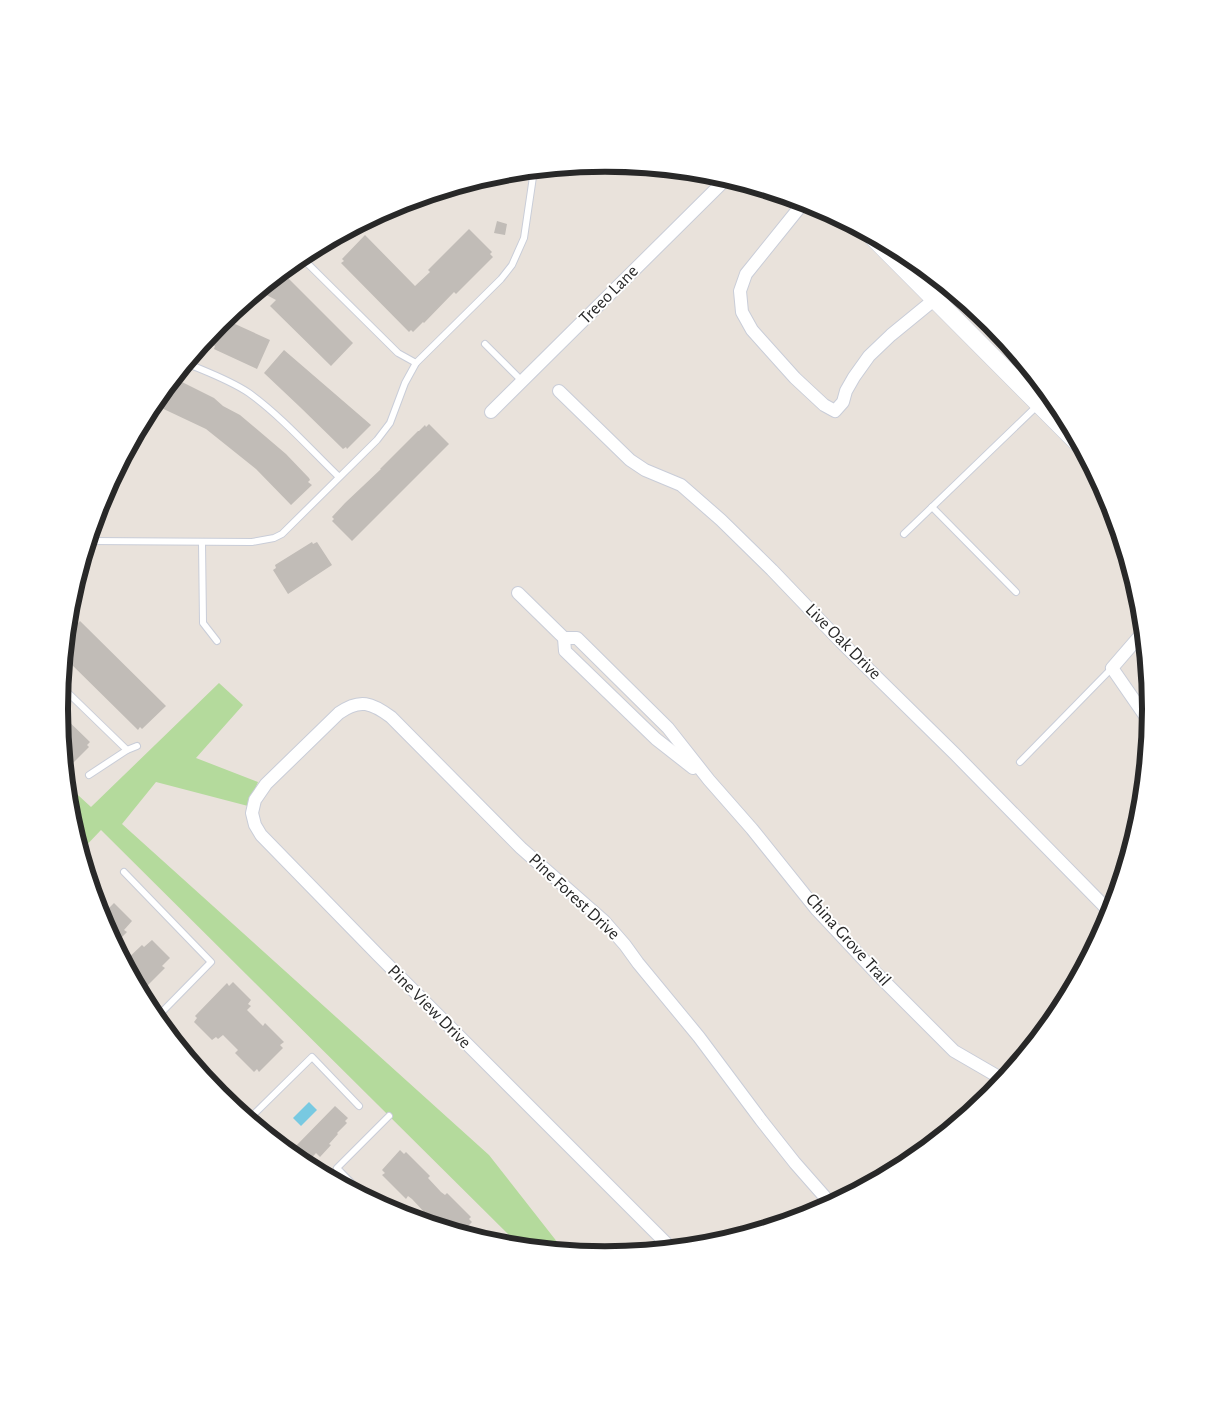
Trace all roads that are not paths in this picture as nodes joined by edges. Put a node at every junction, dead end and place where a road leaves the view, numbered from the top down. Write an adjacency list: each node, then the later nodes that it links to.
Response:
1 (533, 177): 8 (lane)
2 (720, 184): 10 (street, Treeo Lane)
3 (799, 209): 6 (street)
4 (307, 263): 8 (lane)
5 (909, 266): 6 (street)
6 (935, 299): 12 (street)
7 (485, 344): 10 (lane)
8 (416, 363): 15 (lane)
9 (193, 365): 15 (lane)
10 (522, 381): 13 (street, Treeo Lane)
11 (559, 391): 35 (street, Live Oak Drive)
12 (1039, 404): 14 (street); 16 (lane)
13 (491, 412)
14 (1061, 426)
15 (339, 478): 19 (lane)
16 (932, 507): 17 (lane); 20 (lane)
17 (904, 534)
18 (95, 540): 19 (lane)
19 (202, 542): 24 (lane)
20 (1016, 592)
21 (518, 593): 22 (street, China Grove Trail)
22 (564, 638): 33 (street, China Grove Trail); 33 (street, China Grove Trail)
23 (1138, 639): 25 (street)
24 (217, 641)
25 (1112, 668): 27 (street); 31 (lane)
26 (68, 693): 29 (lane)
27 (1142, 711)
28 (137, 746): 29 (lane)
29 (127, 750): 32 (lane)
30 (298, 752): 42 (street, Pine Forest Drive); 43 (street, Pine View Drive)
31 (1020, 762)
32 (90, 775)
33 (709, 780): 37 (street, China Grove Trail)
34 (124, 872): 36 (lane)
35 (1105, 908)
36 (162, 1013)
37 (998, 1076)
38 (359, 1106): 39 (lane)
39 (253, 1115)
40 (389, 1116): 41 (lane)
41 (353, 1184)
42 (827, 1199)
43 (666, 1243)

